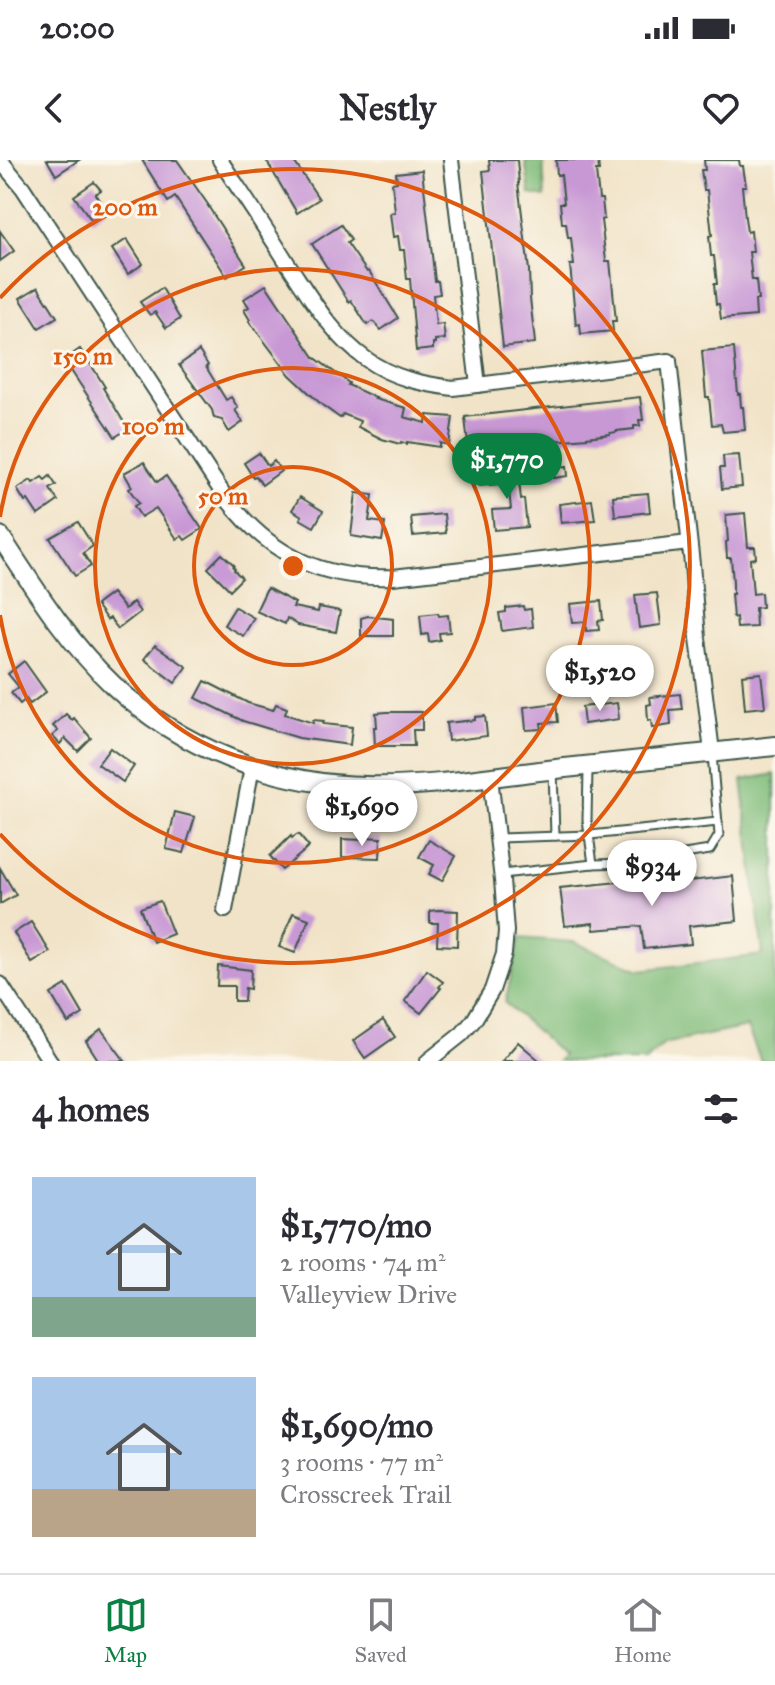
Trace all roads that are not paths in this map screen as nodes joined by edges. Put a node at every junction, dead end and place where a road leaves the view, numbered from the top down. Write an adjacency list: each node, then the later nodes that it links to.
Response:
1 (0, 160): 6 (street)
2 (220, 160): 4 (street)
3 (451, 160): 4 (street)
4 (478, 385): 6 (street)
5 (0, 536): 10 (street)
6 (689, 543): 8 (street)
7 (775, 746): 8 (street)
8 (712, 752): 9 (street); 13 (lane)
9 (588, 766): 11 (street); 14 (lane)
10 (252, 767): 12 (street); 19 (street)
11 (553, 770): 12 (street); 15 (lane)
12 (490, 777): 16 (street)
13 (718, 822): 14 (lane); 17 (lane)
14 (590, 835): 15 (lane); 17 (lane)
15 (555, 836): 16 (lane)
16 (498, 838): 18 (street)
17 (593, 864): 18 (lane)
18 (502, 874): 22 (street)
19 (225, 910)
20 (0, 984): 21 (street)
21 (50, 1061)
22 (428, 1061)

